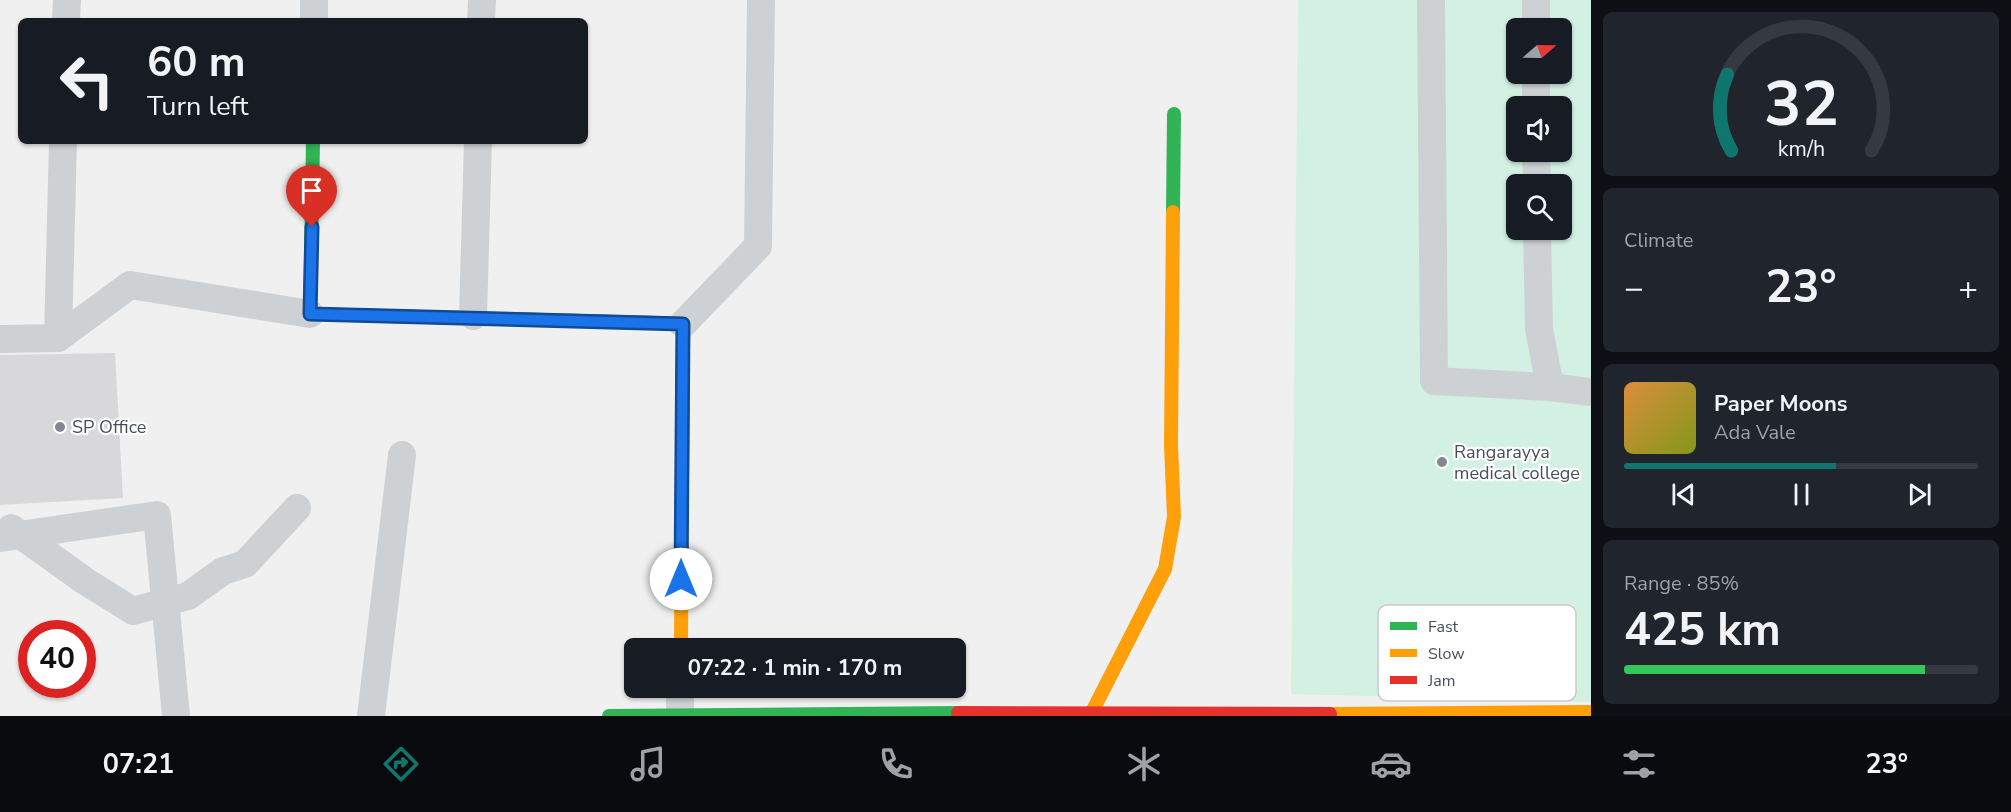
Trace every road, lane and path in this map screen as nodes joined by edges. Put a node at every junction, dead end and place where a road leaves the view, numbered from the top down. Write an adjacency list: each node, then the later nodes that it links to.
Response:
1 (67, 0): 7 (street)
2 (314, 0): 8 (street)
3 (482, 0): 9 (street)
4 (761, 0): 18 (street)
5 (1431, 0): 21 (street)
6 (1536, 0): 10 (street)
7 (66, 18)
8 (314, 18)
9 (481, 18)
10 (1536, 18)
11 (1174, 114): 29 (main road)
12 (63, 144): 19 (street)
13 (313, 144): 16 (main road)
14 (478, 144): 17 (street)
15 (1537, 240): 21 (street)
16 (310, 314): 17 (main road); 19 (street)
17 (472, 316): 18 (main road)
18 (683, 324): 27 (main road)
19 (57, 338): 20 (street)
20 (0, 339)
21 (1550, 387): 22 (street)
22 (1591, 392)
23 (402, 455): 33 (street)
24 (297, 508): 26 (street)
25 (7, 531): 26 (street); 26 (street)
26 (165, 603): 32 (street)
27 (681, 638)
28 (680, 706): 29 (main road); 34 (main road)
29 (1092, 712): 31 (main road)
30 (1591, 712): 31 (main road)
31 (1169, 715)
32 (176, 716)
33 (371, 716)
34 (609, 716)

